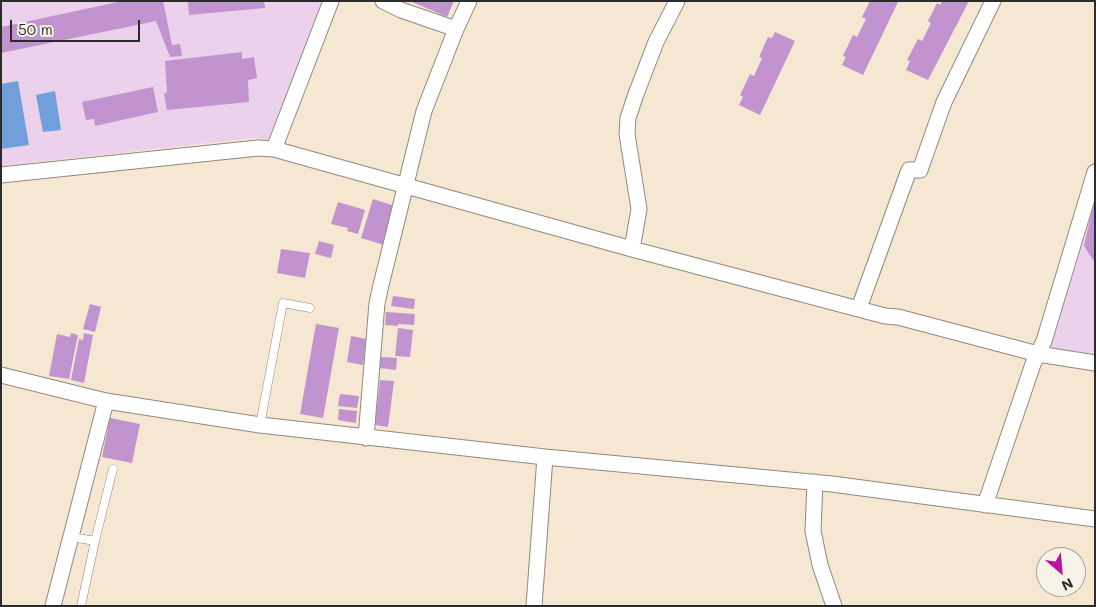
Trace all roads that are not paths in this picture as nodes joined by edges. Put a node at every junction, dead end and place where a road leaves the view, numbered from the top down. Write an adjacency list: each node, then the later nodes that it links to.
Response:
1 (331, 1): 7 (street)
2 (383, 1): 6 (street)
3 (469, 1): 6 (street)
4 (677, 1): 11 (street)
5 (993, 1): 13 (street)
6 (456, 29): 10 (street)
7 (274, 149): 8 (street); 10 (street)
8 (1, 175)
9 (1094, 177): 14 (street)
10 (406, 187): 11 (street); 19 (street)
11 (632, 249): 13 (street)
12 (310, 308): 18 (lane)
13 (859, 308): 14 (street)
14 (1038, 354): 15 (street); 23 (street)
15 (1095, 363)
16 (1, 375): 17 (street)
17 (106, 401): 18 (street); 25 (street)
18 (260, 425): 19 (street)
19 (366, 438): 20 (street)
20 (545, 456): 22 (street); 29 (street)
21 (113, 469): 26 (lane)
22 (815, 482): 23 (street); 30 (street)
23 (985, 505): 24 (street)
24 (1095, 519)
25 (72, 537): 26 (lane); 27 (street)
26 (95, 541): 28 (lane)
27 (53, 606)
28 (81, 606)
29 (534, 606)
30 (834, 606)

